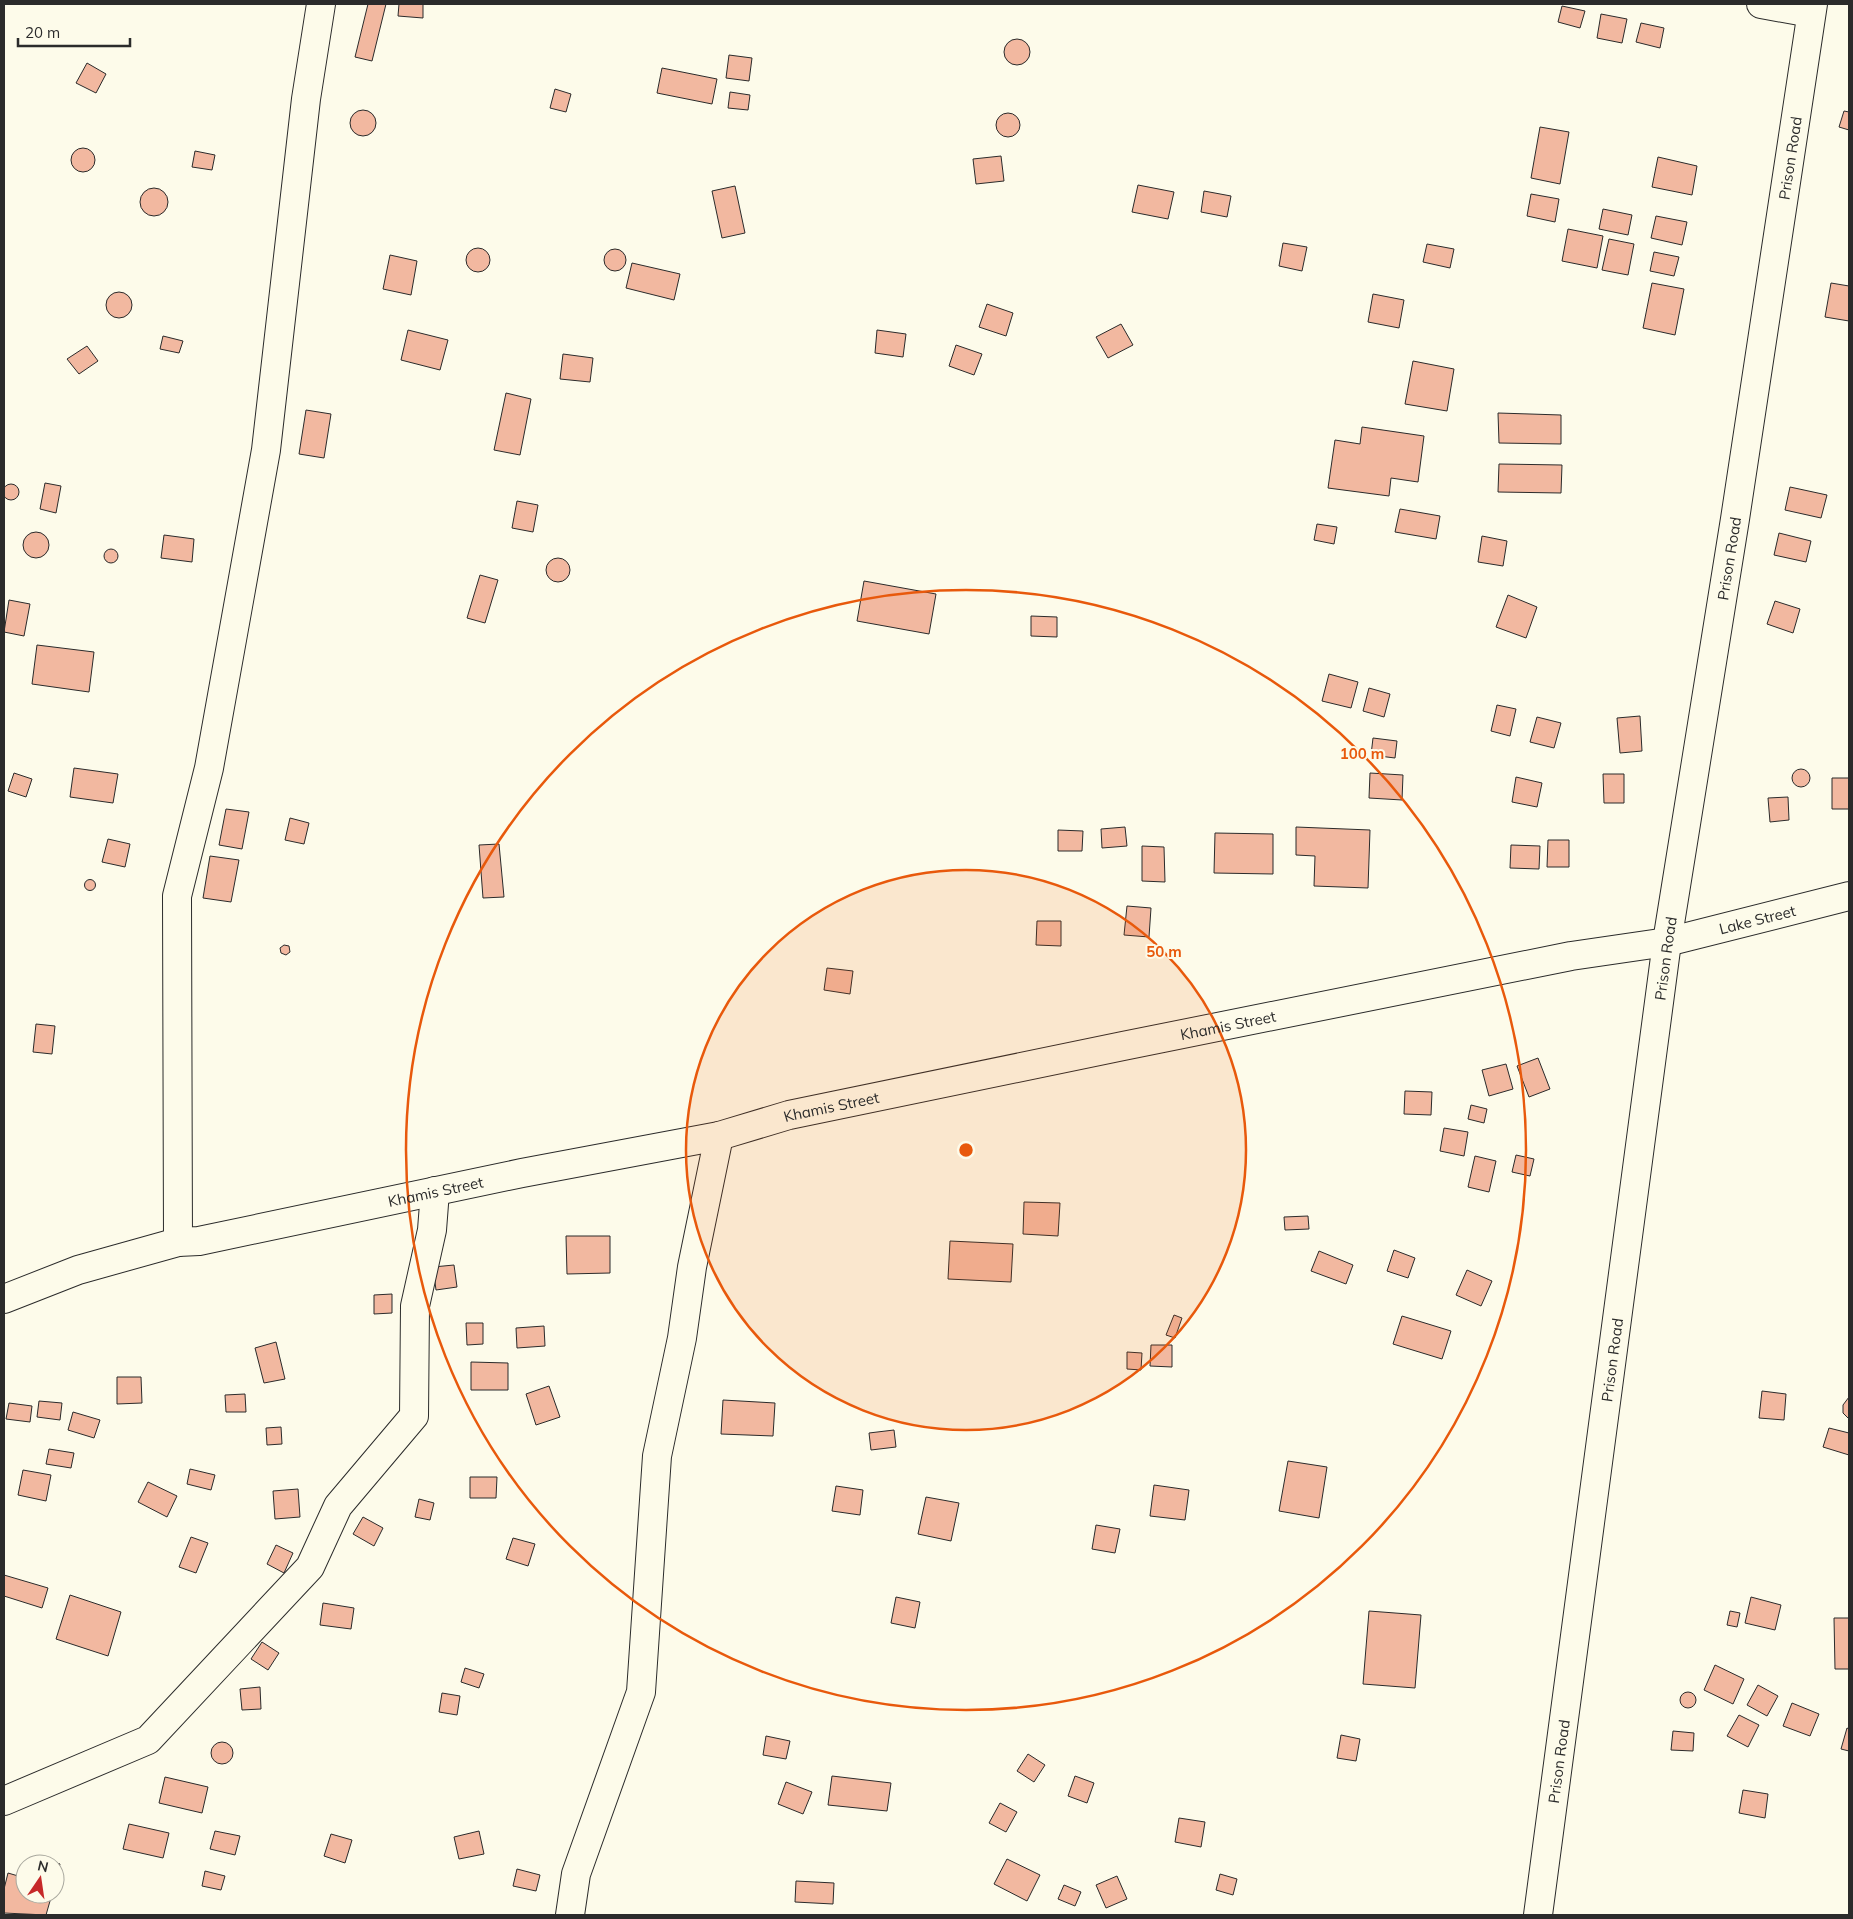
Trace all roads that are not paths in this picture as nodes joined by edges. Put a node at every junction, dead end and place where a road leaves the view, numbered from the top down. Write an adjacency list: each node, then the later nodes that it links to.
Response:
1 (321, 4): 8 (street)
2 (1761, 4): 3 (street)
3 (1812, 8): 5 (street, Prison Road)
4 (1849, 896): 5 (street, Lake Street)
5 (1667, 942): 6 (street, Khamis Street); 12 (street, Prison Road)
6 (719, 1136): 7 (street, Khamis Street); 11 (street)
7 (435, 1191): 8 (street, Khamis Street); 10 (street)
8 (178, 1242): 9 (street, Khamis Street)
9 (4, 1299)
10 (4, 1801)
11 (570, 1915)
12 (1538, 1915)

